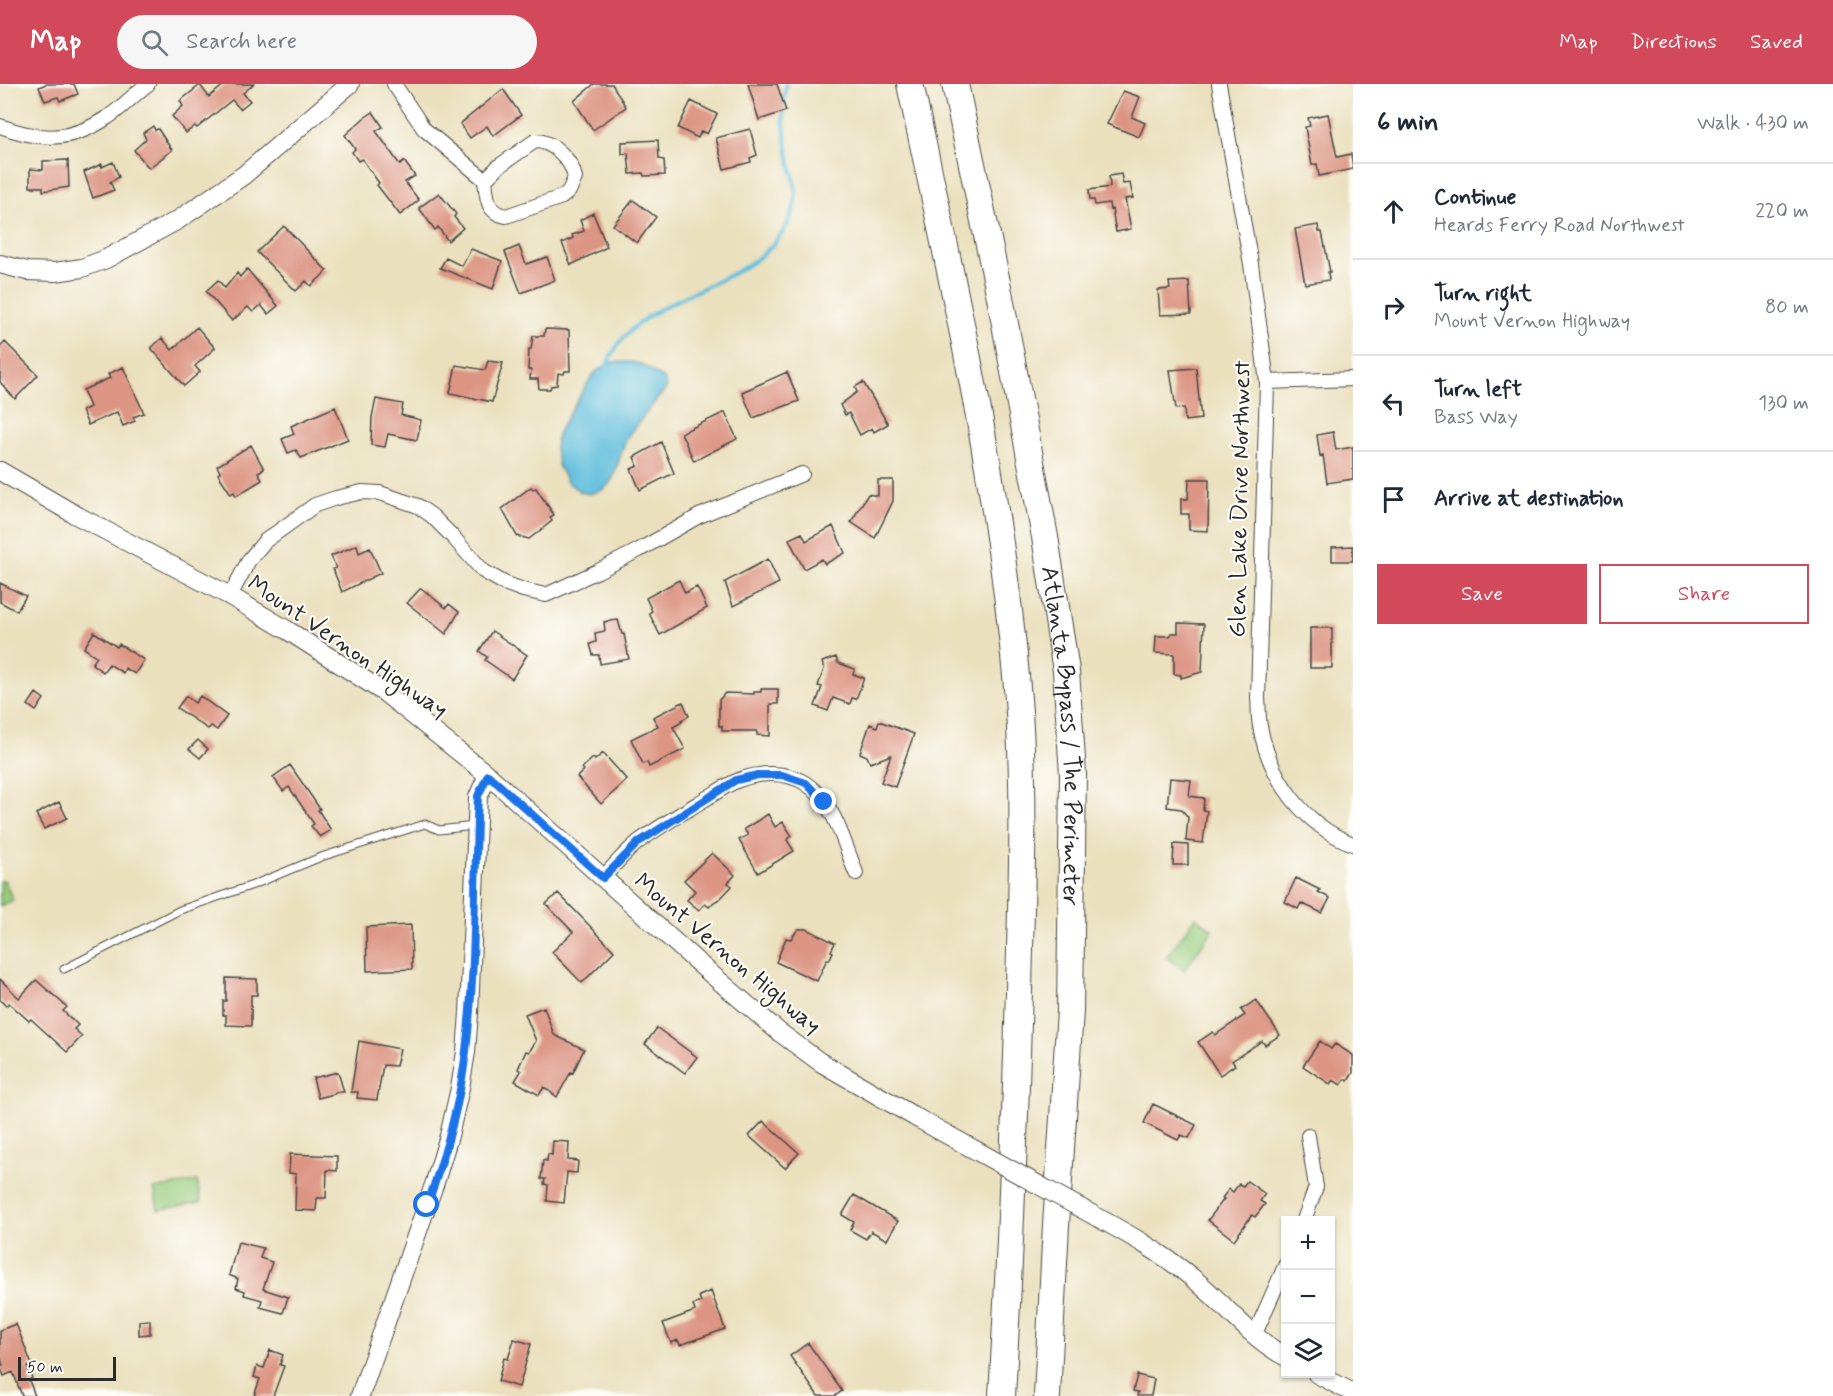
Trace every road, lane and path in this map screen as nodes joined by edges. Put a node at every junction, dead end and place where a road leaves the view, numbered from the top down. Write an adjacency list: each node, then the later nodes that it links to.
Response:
1 (350, 84): 9 (street)
2 (394, 84): 8 (street)
3 (910, 84): 30 (highway, Atlanta Bypass / The Perimeter)
4 (955, 84): 24 (highway, Atlanta Bypass / The Perimeter)
5 (1219, 84): 11 (street, Glen Lake Drive Northwest)
6 (141, 86): 7 (street)
7 (0, 126)
8 (485, 180): 8 (street)
9 (0, 264)
10 (1353, 379): 11 (street)
11 (1267, 382): 17 (street, Glen Lake Drive Northwest)
12 (0, 471): 14 (street, Mount Vernon Highway)
13 (802, 474): 14 (street)
14 (230, 596): 15 (street, Mount Vernon Highway)
15 (488, 775): 16 (street); 19 (street, Mount Vernon Highway)
16 (477, 825): 20 (lane); 29 (street)
17 (1353, 844)
18 (856, 873): 19 (street)
19 (603, 878): 25 (street, Mount Vernon Highway, bridge)
20 (64, 969)
21 (1308, 1136): 22 (street)
22 (1306, 1216)
23 (1283, 1270): 25 (street)
24 (1053, 1274): 31 (highway, Atlanta Bypass / The Perimeter); 32 (highway)
25 (1254, 1336): 26 (street, Mount Vernon Highway)
26 (1281, 1354)
27 (1325, 1378): 28 (street)
28 (1353, 1393)
29 (360, 1396)
30 (1002, 1396)
31 (1047, 1396)
32 (1061, 1396)

